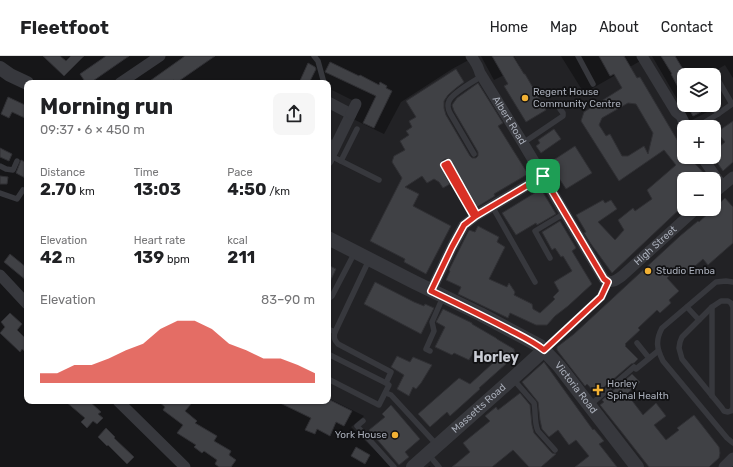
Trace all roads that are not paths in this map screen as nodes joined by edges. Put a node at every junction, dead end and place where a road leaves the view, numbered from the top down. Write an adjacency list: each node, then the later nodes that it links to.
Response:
1 (160, 56): 8 (street)
2 (314, 56): 9 (lane)
3 (471, 56): 7 (street, Albert Road)
4 (578, 56): 11 (lane)
5 (642, 56): 18 (street)
6 (0, 68): 10 (street)
7 (481, 75): 22 (street, Albert Road); 23 (lane)
8 (128, 80)
9 (323, 80)
10 (24, 82)
11 (593, 84)
12 (721, 85): 16 (lane)
13 (331, 101): 21 (street)
14 (560, 109): 22 (lane)
15 (721, 112): 17 (lane)
16 (721, 112)
17 (718, 114): 19 (lane)
18 (683, 120)
19 (708, 120)
20 (356, 130): 24 (lane)
21 (332, 143): 24 (street)
22 (524, 143): 28 (street, Albert Road)
23 (474, 154)
24 (333, 159): 29 (lane)
25 (17, 161): 27 (lane)
26 (708, 164): 30 (street)
27 (0, 166)
28 (543, 176): 33 (street); 34 (street, Albert Road)
29 (380, 180)
30 (726, 185)
31 (23, 190): 32 (lane)
32 (0, 193)
33 (492, 206): 35 (street); 42 (lane)
34 (565, 213): 39 (lane); 43 (street, Albert Road)
35 (476, 216): 35 (lane); 45 (street)
36 (688, 216): 43 (street, High Street)
37 (331, 240): 38 (street, Victoria Road)
38 (355, 252): 40 (street, Victoria Road); 46 (lane)
39 (550, 258)
40 (370, 260): 45 (street, Victoria Road); 53 (lane)
41 (0, 275): 48 (street)
42 (534, 282)
43 (610, 282): 55 (street, High Street)
44 (733, 282): 49 (lane)
45 (431, 291): 47 (street, Victoria Road)
46 (331, 297)
47 (444, 297): 55 (street, Victoria Road); 56 (lane)
48 (24, 301)
49 (687, 307): 51 (lane); 57 (lane)
50 (712, 307): 51 (lane); 64 (lane); 64 (lane)
51 (699, 320): 64 (lane)
52 (331, 330): 53 (lane)
53 (335, 332): 62 (lane)
54 (637, 343): 59 (lane)
55 (544, 350): 60 (street, Massetts Road); 66 (street, Victoria Road)
56 (430, 351)
57 (658, 351): 59 (lane); 68 (lane)
58 (331, 356): 62 (lane)
59 (649, 358): 66 (lane)
60 (513, 379): 69 (street, Massetts Road); 70 (lane)
61 (331, 380): 63 (lane)
62 (386, 383): 63 (lane)
63 (386, 393): 69 (lane)
64 (712, 396)
65 (121, 404): 72 (street)
66 (589, 406): 76 (street, Victoria Road)
67 (363, 421): 73 (lane)
68 (733, 443)
69 (433, 450): 74 (street, Massetts Road); 75 (lane)
70 (555, 450)
71 (733, 458): 77 (street)
72 (185, 467)
73 (394, 467)
74 (413, 467)
75 (439, 467)
76 (637, 467)
77 (724, 467)

